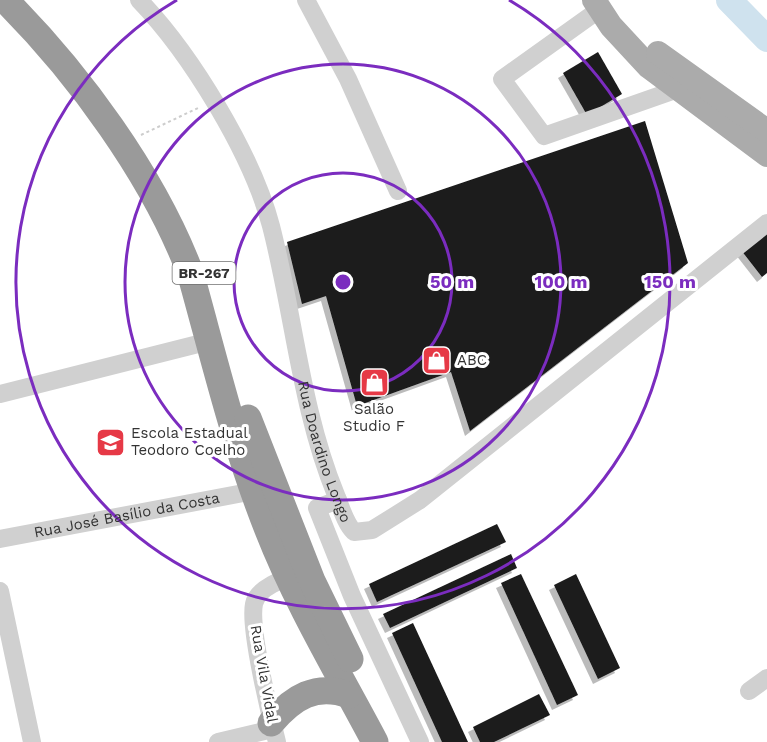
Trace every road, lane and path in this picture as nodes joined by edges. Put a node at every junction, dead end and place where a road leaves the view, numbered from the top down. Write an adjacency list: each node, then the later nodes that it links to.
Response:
1 (4, 0): 13 (highway, BR-267)
2 (29, 0): 9 (highway, BR-267)
3 (306, 0): 11 (street)
4 (147, 2): 7 (street, Rua Doardino Longo)
5 (601, 3): 6 (main road); 6 (street); 8 (main road)
6 (678, 89): 10 (main road)
7 (214, 100): 9 (path); 16 (street, Rua Doardino Longo)
8 (767, 131)
9 (138, 137): 18 (highway, BR-267)
10 (767, 155)
11 (398, 190)
12 (767, 223): 16 (street, Rua Doardino Longo)
13 (210, 341): 14 (street); 15 (highway, BR-267)
14 (0, 394)
15 (254, 491): 17 (street, Rua José Basílio da Costa); 18 (highway, BR-267)
16 (338, 500): 28 (street)
17 (0, 539)
18 (300, 579): 22 (highway, BR-267); 23 (street, Rua Vila Vidal); 27 (highway, BR-267)
19 (0, 591): 24 (street)
20 (767, 678): 21 (street)
21 (748, 691)
22 (349, 695): 23 (highway); 26 (highway, BR-267)
23 (274, 731): 25 (street)
24 (32, 742)
25 (218, 742)
26 (375, 742)
27 (391, 742)
28 (420, 742)

